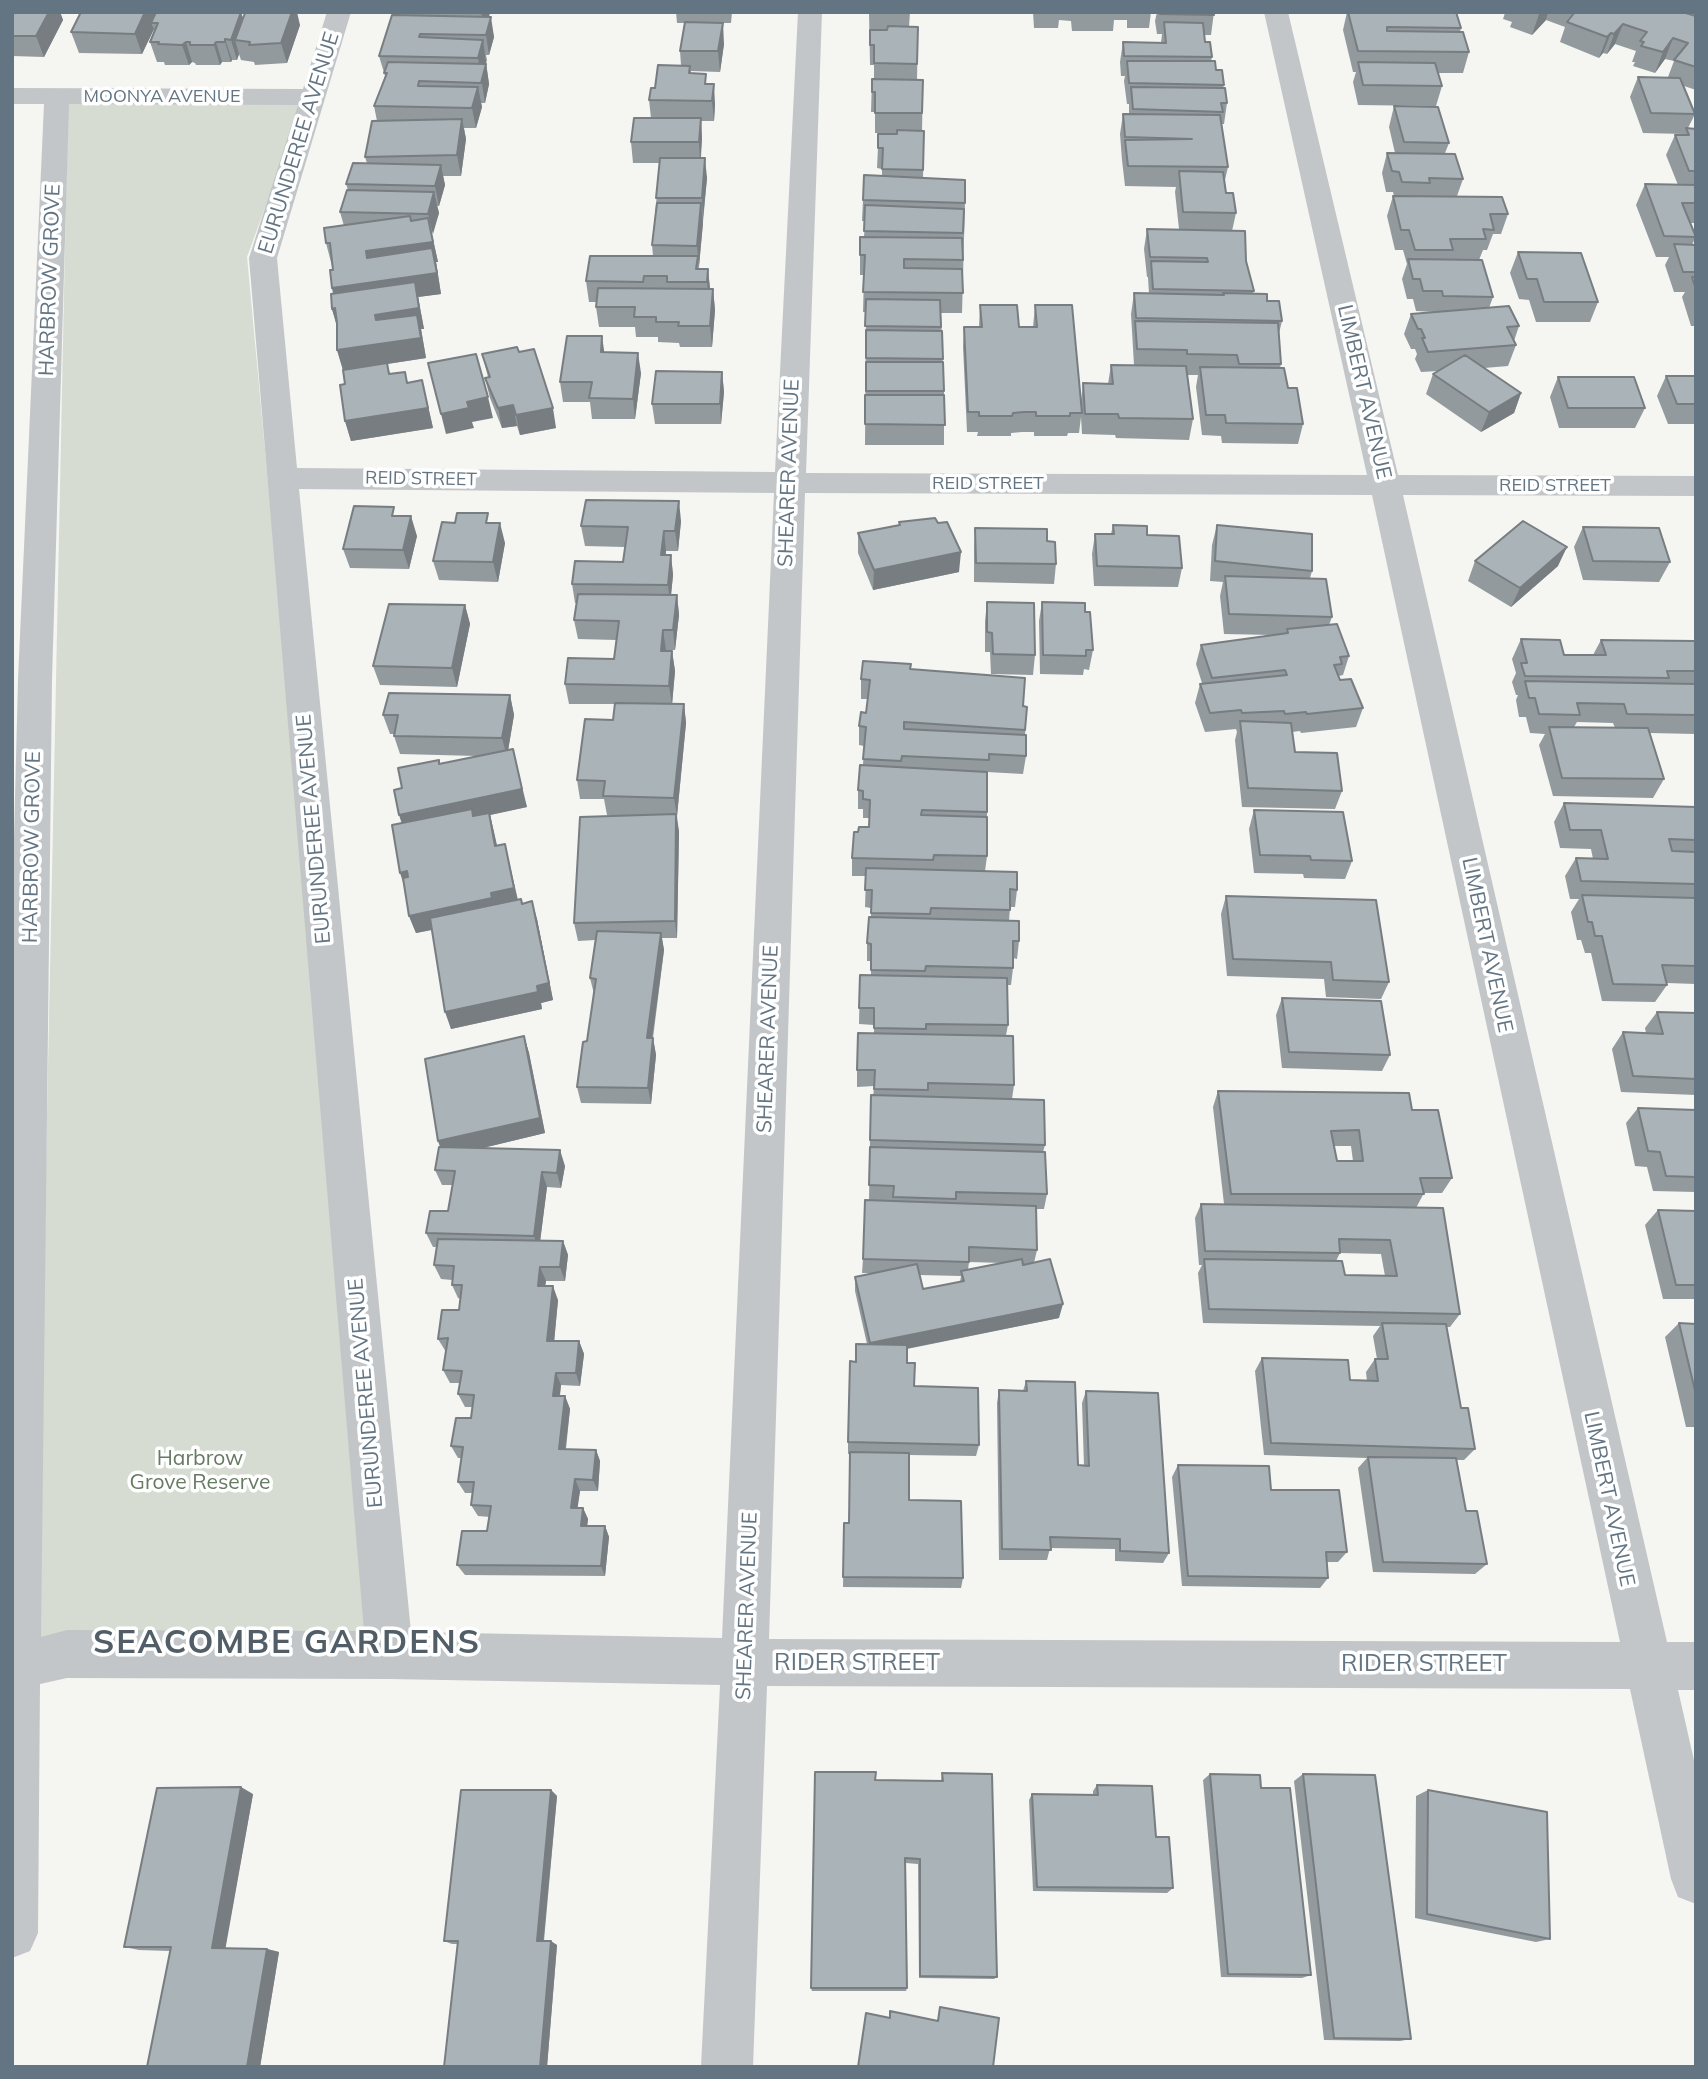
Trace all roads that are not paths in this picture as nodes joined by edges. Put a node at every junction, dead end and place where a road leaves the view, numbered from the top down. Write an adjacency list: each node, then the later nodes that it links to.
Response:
1 (338, 12): 5 (street, EURUNDEREE AVENUE)
2 (810, 12): 8 (street, SHEARER AVENUE)
3 (1276, 12): 9 (street, LIMBERT AVENUE)
4 (12, 96): 6 (street, MOONYA AVENUE)
5 (312, 96): 6 (street, MOONYA AVENUE); 7 (street, EURUNDEREE AVENUE)
6 (57, 97): 11 (street, HARBROW GROVE)
7 (281, 478): 8 (street, REID STREET); 12 (street, EURUNDEREE AVENUE)
8 (788, 483): 9 (street, REID STREET); 13 (street, SHEARER AVENUE)
9 (1385, 486): 10 (street, REID STREET); 14 (street, LIMBERT AVENUE)
10 (1696, 486)
11 (24, 681): 16 (street, HARBROW GROVE)
12 (390, 1655): 13 (street, RIDER STREET); 16 (street, RIDER STREET)
13 (746, 1662): 14 (street, RIDER STREET); 19 (street, SHEARER AVENUE)
14 (1646, 1666): 15 (street, RIDER STREET); 17 (street, LIMBERT AVENUE)
15 (1696, 1666)
16 (16, 1667): 18 (street, HARBROW GROVE)
17 (1696, 1879)
18 (12, 1933)
19 (727, 2067)

